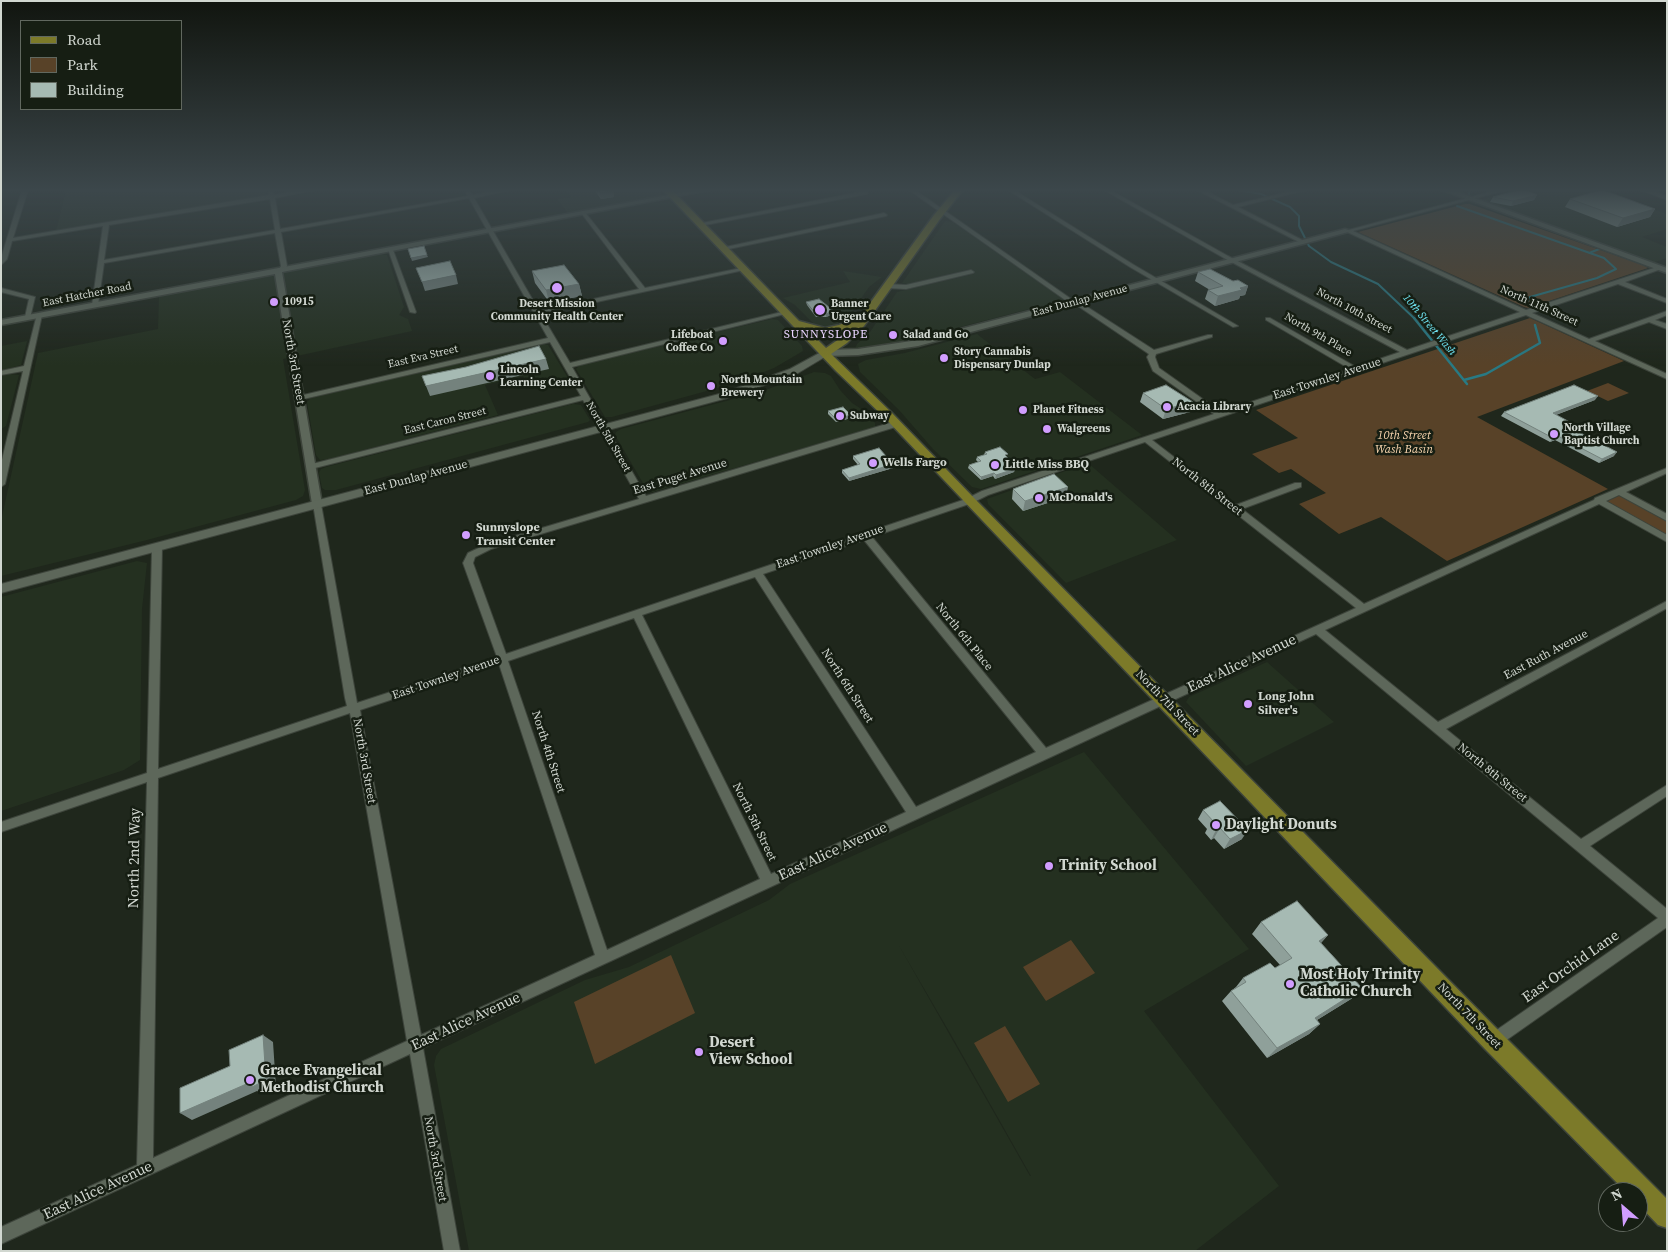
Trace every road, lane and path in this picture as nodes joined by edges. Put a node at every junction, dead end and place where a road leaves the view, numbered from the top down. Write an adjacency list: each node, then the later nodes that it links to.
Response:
1 (7, 248): 19 (street)
2 (103, 248): 18 (street)
3 (178, 248): 18 (street)
4 (280, 248): 22 (street, North 3rd Street)
5 (398, 248): 16 (street, East Hatcher Road)
6 (501, 248): 34 (street, North 5th Street)
7 (611, 248): 29 (street)
8 (724, 248): 20 (main road, North 7th Street)
9 (914, 248): 27 (main road)
10 (996, 248): 31 (street)
11 (1105, 248): 25 (street)
12 (1213, 248): 17 (street, North 10th Street)
13 (1278, 248): 17 (street, East Dunlap Avenue)
14 (1386, 248): 36 (street, North 11th Street)
15 (1604, 248): 21 (street)
16 (390, 250): 22 (street, East Hatcher Road); 33 (street)
17 (1234, 260): 25 (street, East Dunlap Avenue); 50 (street, North 10th Street)
18 (101, 262): 32 (street)
19 (1, 263)
20 (744, 268): 29 (street); 35 (main road, North 7th Street)
21 (1659, 268): 23 (street); 26 (street, East Townley Avenue)
22 (280, 270): 32 (street, East Hatcher Road); 59 (street, North 3rd Street)
23 (1667, 271)
24 (971, 272): 27 (street)
25 (1157, 280): 31 (street, East Dunlap Avenue); 45 (street)
26 (1620, 282): 30 (street); 36 (street, East Townley Avenue)
27 (887, 286): 40 (main road)
28 (1, 290): 39 (street)
29 (643, 290): 34 (street)
30 (1667, 301)
31 (1074, 302): 51 (street, East Dunlap Avenue); 52 (street)
32 (95, 305): 38 (street, East Hatcher Road)
33 (413, 312)
34 (538, 313): 48 (street, North 5th Street)
35 (786, 313): 44 (main road, North 7th Street); 53 (street)
36 (1526, 313): 49 (street, North 11th Street); 50 (street, East Townley Avenue)
37 (1667, 313): 42 (street)
38 (40, 315): 39 (street, East Hatcher Road); 54 (street)
39 (28, 317): 43 (street, East Hatcher Road)
40 (866, 317): 44 (main road); 51 (main road)
41 (1268, 319): 55 (street, North 9th Place)
42 (1648, 320): 46 (street); 49 (street)
43 (1, 322)
44 (795, 322): 51 (main road, North 7th Street)
45 (1235, 326)
46 (1667, 327)
47 (1210, 336): 52 (street)
48 (552, 338): 53 (street, North 5th Street); 59 (street, East Eva Street)
49 (1589, 341): 57 (street, North 11th Street)
50 (1407, 352): 55 (street, East Townley Avenue)
51 (825, 353): 61 (main road, North 7th Street); 62 (main road, East Dunlap Avenue)
52 (1153, 353): 60 (street)
53 (567, 366): 58 (street, North 5th Street)
54 (27, 368): 56 (street); 63 (street)
55 (1357, 370): 60 (street, East Townley Avenue)
56 (1, 373)
57 (1667, 377)
58 (586, 397): 62 (street, North 5th Street); 66 (street, East Caron Street)
59 (299, 398): 66 (street, North 3rd Street)
60 (1219, 414): 65 (street, East Townley Avenue)
61 (896, 424): 71 (street, East Puget Avenue); 73 (main road, North 7th Street)
62 (604, 428): 71 (street, North 5th Street); 74 (main road, East Dunlap Avenue)
63 (14, 430): 64 (street); 68 (street)
64 (1, 433)
65 (1146, 440): 73 (street, East Townley Avenue); 75 (street, North 8th Street)
66 (311, 467): 74 (street, North 3rd Street)
67 (1667, 470): 70 (street, East Alice Avenue)
68 (1, 484)
69 (1298, 485): 75 (street)
70 (1620, 492): 72 (street, East Alice Avenue); 76 (street)
71 (644, 500): 80 (street, East Puget Avenue)
72 (1598, 500): 78 (street); 84 (street, East Alice Avenue)
73 (969, 501): 77 (street, East Townley Avenue); 88 (main road, North 7th Street)
74 (317, 504): 79 (main road, East Dunlap Avenue); 89 (street, North 3rd Street)
75 (1234, 509): 84 (street, North 8th Street)
76 (1667, 518)
77 (865, 535): 81 (street, East Townley Avenue); 91 (street, North 6th Place)
78 (1667, 539)
79 (157, 547): 82 (main road, East Dunlap Avenue); 92 (street, North 2nd Way)
80 (471, 555): 87 (street, North 4th Street)
81 (757, 572): 85 (street, East Townley Avenue); 94 (street, North 6th Street)
82 (1, 589)
83 (1667, 604): 90 (street, East Ruth Avenue)
84 (1363, 608): 86 (street, East Alice Avenue)
85 (636, 613): 87 (street, East Townley Avenue); 97 (street, North 5th Street)
86 (1317, 629): 88 (street, East Alice Avenue); 90 (street, North 8th Street)
87 (502, 659): 89 (street, East Townley Avenue); 99 (street, North 4th Street)
88 (1164, 700): 91 (street, East Alice Avenue); 100 (main road, North 7th Street)
89 (353, 708): 92 (street, East Townley Avenue); 101 (street, North 3rd Street)
90 (1437, 728): 96 (street, North 8th Street)
91 (1044, 754): 94 (street, East Alice Avenue)
92 (153, 776): 95 (street, East Townley Avenue); 102 (street, North 2nd Way)
93 (1667, 790): 96 (street)
94 (914, 814): 97 (street, East Alice Avenue)
95 (1, 827)
96 (1580, 846): 98 (street, North 8th Street)
97 (768, 882): 99 (street, East Alice Avenue)
98 (1667, 918): 100 (street, East Orchid Lane)
99 (602, 959): 101 (street, East Alice Avenue)
100 (1493, 1041): 103 (main road, North 7th Street)
101 (414, 1046): 102 (street, East Alice Avenue); 105 (street, North 3rd Street)
102 (144, 1170): 104 (street, East Alice Avenue)
103 (1667, 1216)
104 (1, 1236)
105 (452, 1251)

